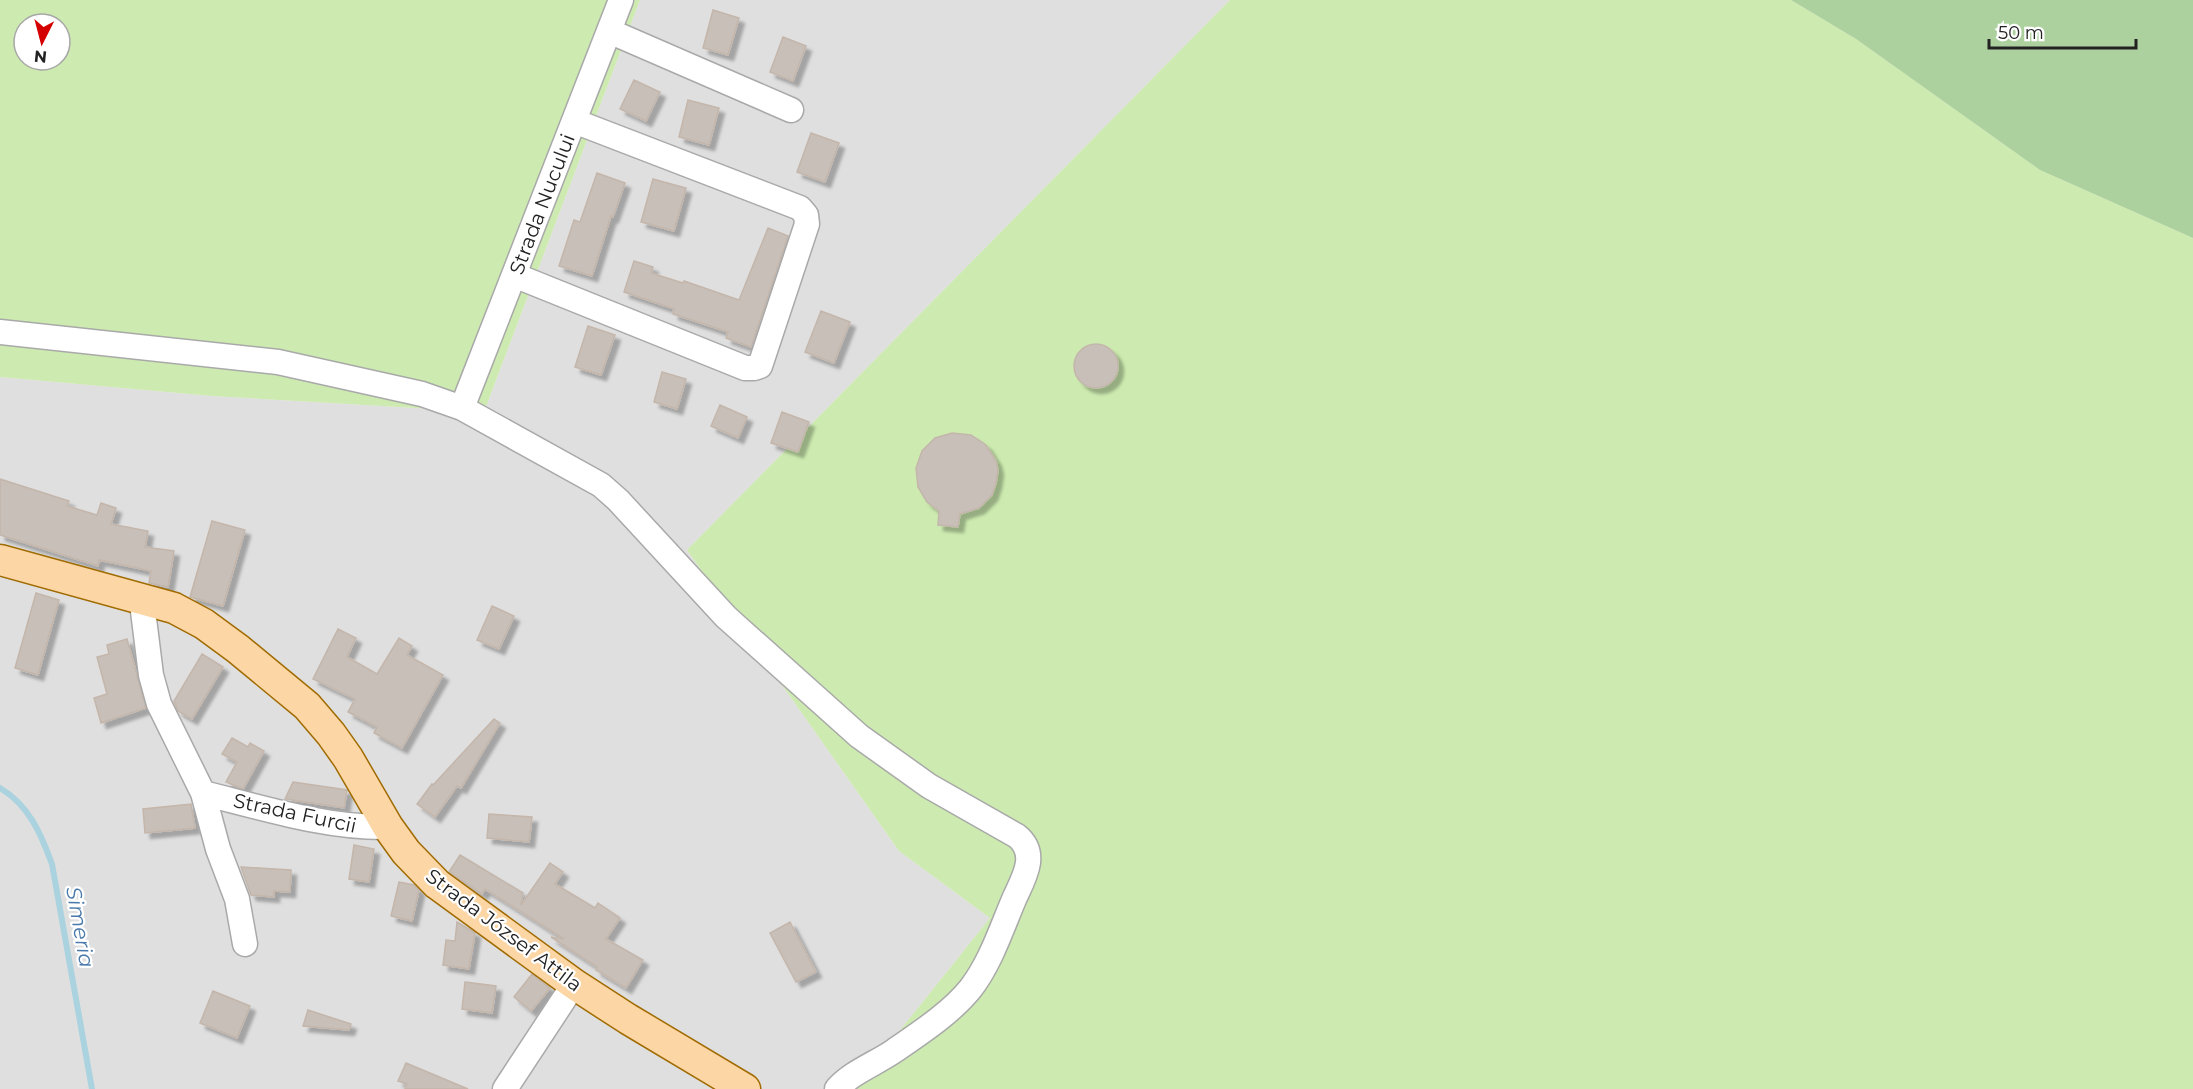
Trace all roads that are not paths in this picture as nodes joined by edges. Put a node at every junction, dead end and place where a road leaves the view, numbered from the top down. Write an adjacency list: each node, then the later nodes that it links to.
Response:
1 (621, 0): 2 (street, Strada Nucului)
2 (609, 32): 3 (street); 4 (street, Strada Nucului)
3 (791, 110)
4 (574, 121): 5 (street, Strada Nucului); 5 (street)
5 (514, 275): 7 (street, Strada Nucului)
6 (0, 332): 7 (street)
7 (462, 408): 16 (street)
8 (0, 560): 9 (main road, Strada József Attila)
9 (144, 599): 10 (street, Strada Furcii); 11 (main road, Strada József Attila)
10 (203, 793): 11 (street, Strada Furcii); 12 (street, Strada Furcii)
11 (388, 827): 13 (main road, Strada József Attila)
12 (245, 944)
13 (574, 984): 14 (street); 15 (main road, Strada József Attila)
14 (505, 1089)
15 (745, 1089)
16 (837, 1089)

